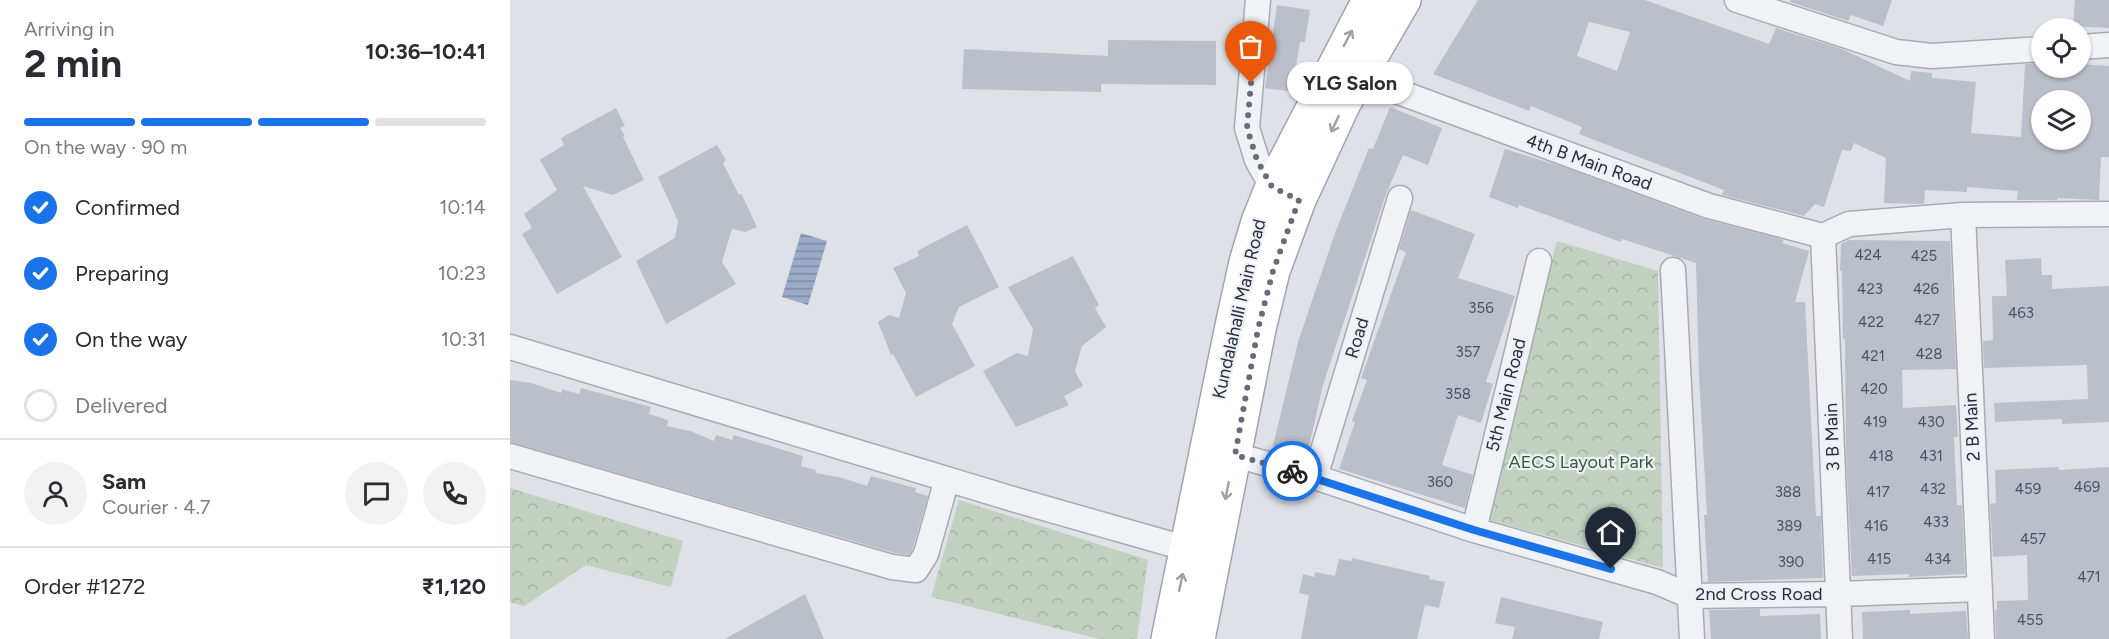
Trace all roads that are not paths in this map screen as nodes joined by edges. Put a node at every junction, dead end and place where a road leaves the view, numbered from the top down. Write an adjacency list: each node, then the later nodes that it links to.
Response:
1 (1258, 0): 9 (street)
2 (1369, 0): 9 (main road, Kundalahalli Main Road, one-way to 2)
3 (1404, 0): 8 (main road, Kundalahalli Main Road)
4 (1737, 0): 7 (street)
5 (2109, 45): 6 (street)
6 (2091, 46)
7 (2031, 50)
8 (1358, 77): 9 (main road, Kundalahalli Main Road, one-way to 9); 13 (street, 4th B Main Road)
9 (1285, 194): 17 (main road, Kundalahalli Main Road); 22 (main road, Kundalahalli Main Road)
10 (1400, 198): 19 (street, Road)
11 (2109, 214): 12 (street)
12 (1963, 215): 13 (street); 23 (street, 2 B Main)
13 (1823, 236): 24 (street, 3 B Main)
14 (1539, 261): 21 (street, 5th Main Road)
15 (1673, 270): 25 (street)
16 (510, 347): 20 (street)
17 (1235, 455): 19 (street, 2nd Cross Road); 27 (main road, Kundalahalli Main Road, one-way to 27)
18 (510, 456): 20 (street)
19 (1315, 477): 21 (street, 2nd Cross Road)
20 (947, 479): 22 (street)
21 (1474, 530): 25 (street, 2nd Cross Road)
22 (1188, 549): 26 (main road, Kundalahalli Main Road, one-way to 22)
23 (1980, 589): 24 (street, 2nd Cross Road); 30 (street, 2 B Main)
24 (1838, 594): 25 (street, 2nd Cross Road); 29 (street, 3 B Main)
25 (1690, 596): 28 (street)
26 (1168, 639)
27 (1198, 639)
28 (1692, 639)
29 (1840, 639)
30 (1982, 639)

